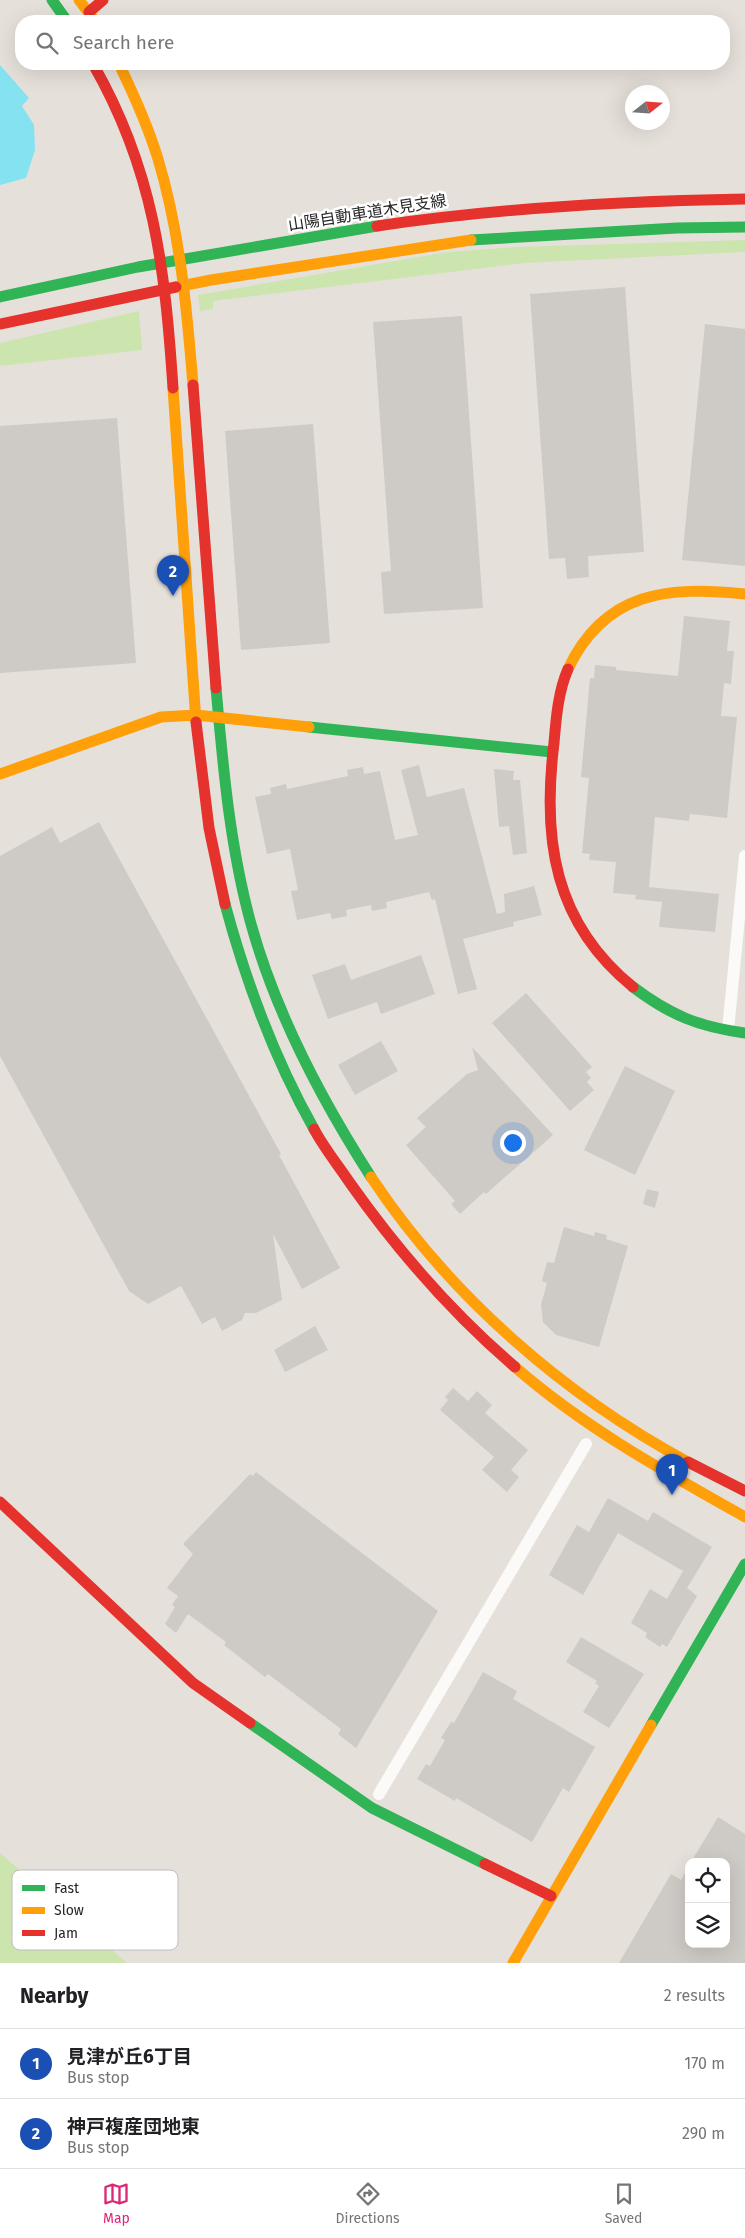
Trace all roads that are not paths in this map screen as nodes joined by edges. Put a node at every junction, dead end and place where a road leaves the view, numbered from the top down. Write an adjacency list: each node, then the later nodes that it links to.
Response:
1 (52, 0): 4 (main road)
2 (79, 0): 5 (main road)
3 (103, 0): 6 (main road)
4 (63, 15)
5 (90, 15)
6 (93, 15)
7 (96, 70): 14 (main road)
8 (122, 70): 15 (main road)
9 (745, 199): 11 (main road, 山陽自動車道木見支線)
10 (745, 227): 12 (main road)
11 (0, 298)
12 (0, 324)
13 (745, 594): 16 (main road)
14 (196, 715): 15 (main road); 17 (main road); 24 (main road)
15 (218, 718): 16 (main road); 22 (main road)
16 (552, 752): 19 (main road)
17 (0, 774)
18 (745, 856): 19 (street)
19 (728, 1030): 20 (main road)
20 (745, 1033)
21 (586, 1444): 26 (street)
22 (745, 1491)
23 (0, 1502): 27 (main road)
24 (745, 1517)
25 (745, 1564): 27 (main road)
26 (379, 1794)
27 (552, 1896): 28 (main road)
28 (513, 1963)

